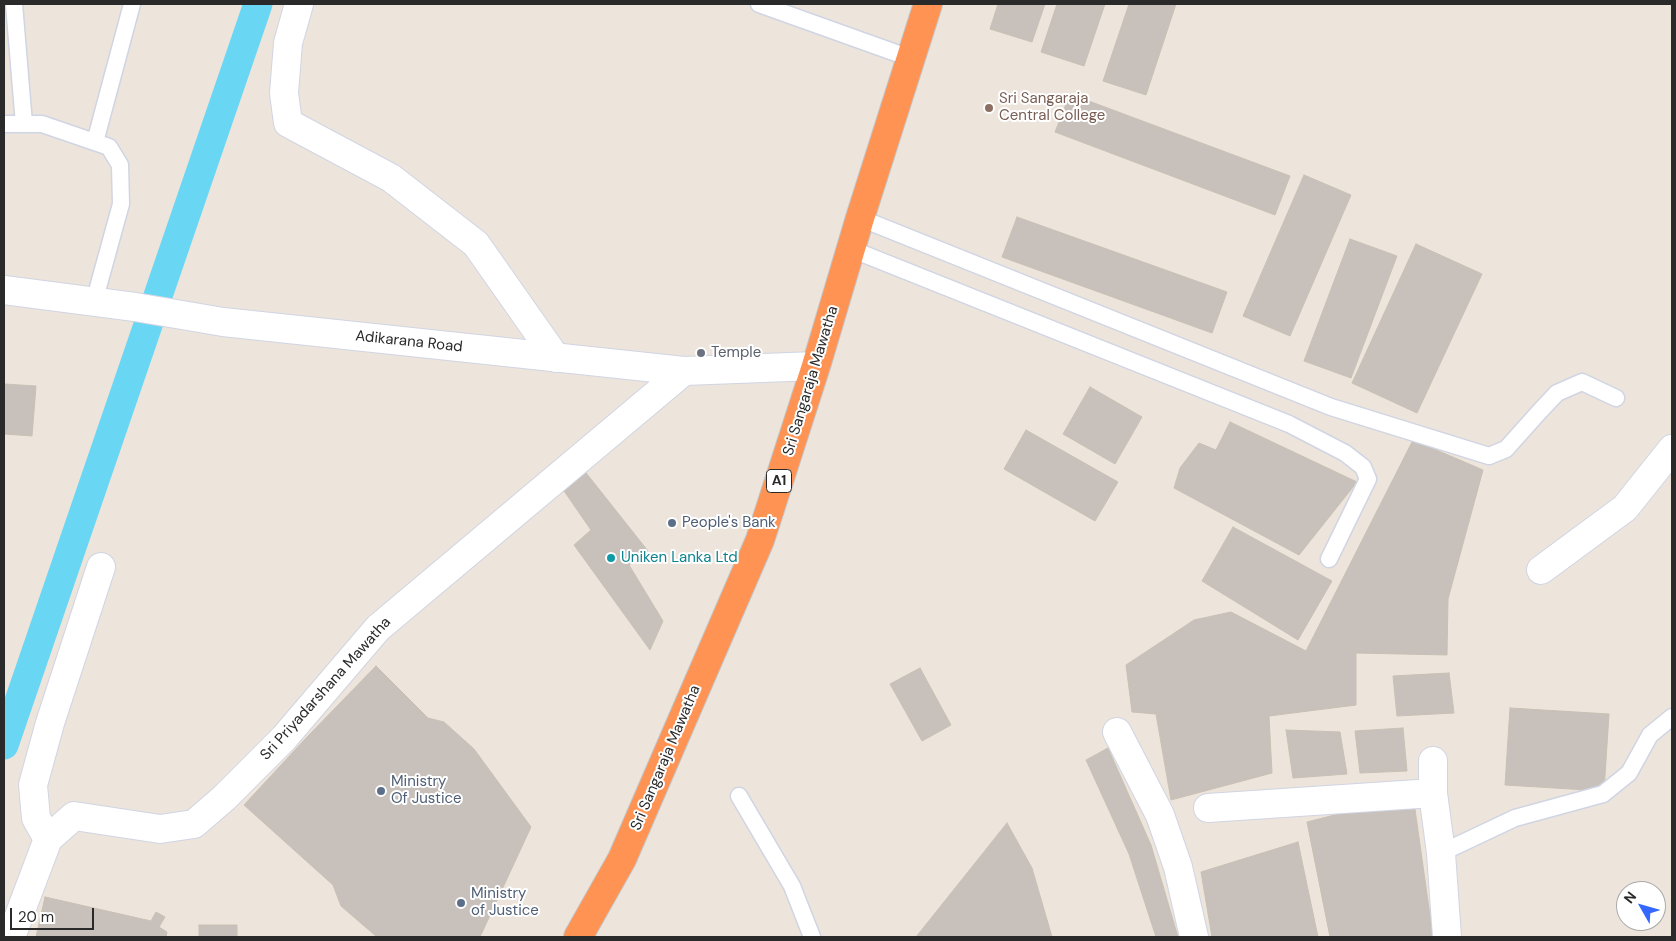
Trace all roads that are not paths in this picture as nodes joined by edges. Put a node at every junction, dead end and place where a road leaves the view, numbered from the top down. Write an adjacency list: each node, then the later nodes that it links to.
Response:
1 (14, 4): 8 (lane)
2 (132, 4): 9 (lane)
3 (299, 4): 14 (street)
4 (759, 4): 6 (lane)
5 (928, 4): 6 (highway, Sri Sangaraja Mawatha / A1)
6 (910, 58): 10 (highway, Sri Sangaraja Mawatha / A1)
7 (4, 124): 8 (lane)
8 (24, 124): 9 (lane)
9 (95, 142): 13 (lane)
10 (860, 218): 11 (highway, Sri Sangaraja Mawatha / A1); 17 (lane)
11 (851, 250): 15 (highway, Sri Sangaraja Mawatha / A1); 19 (lane)
12 (4, 290): 13 (street, Adikarana Road)
13 (94, 302): 14 (street, Adikarana Road)
14 (556, 358): 16 (street, Adikarana Road)
15 (816, 366): 16 (street, Adikarana Road); 31 (highway, Sri Sangaraja Mawatha / A1)
16 (684, 371): 28 (street, Sri Priyadarshana Mawatha)
17 (1616, 398)
18 (1672, 449): 21 (street)
19 (1329, 559)
20 (101, 567): 28 (street)
21 (1541, 570)
22 (1672, 717): 29 (lane)
23 (1117, 732): 33 (street)
24 (1433, 761): 25 (street)
25 (1432, 793): 27 (street); 29 (street)
26 (739, 796): 32 (lane)
27 (1208, 808)
28 (48, 839): 30 (street, Sri Priyadarshana Mawatha)
29 (1441, 853): 34 (street)
30 (11, 937)
31 (578, 937)
32 (812, 937)
33 (1194, 937)
34 (1446, 937)

